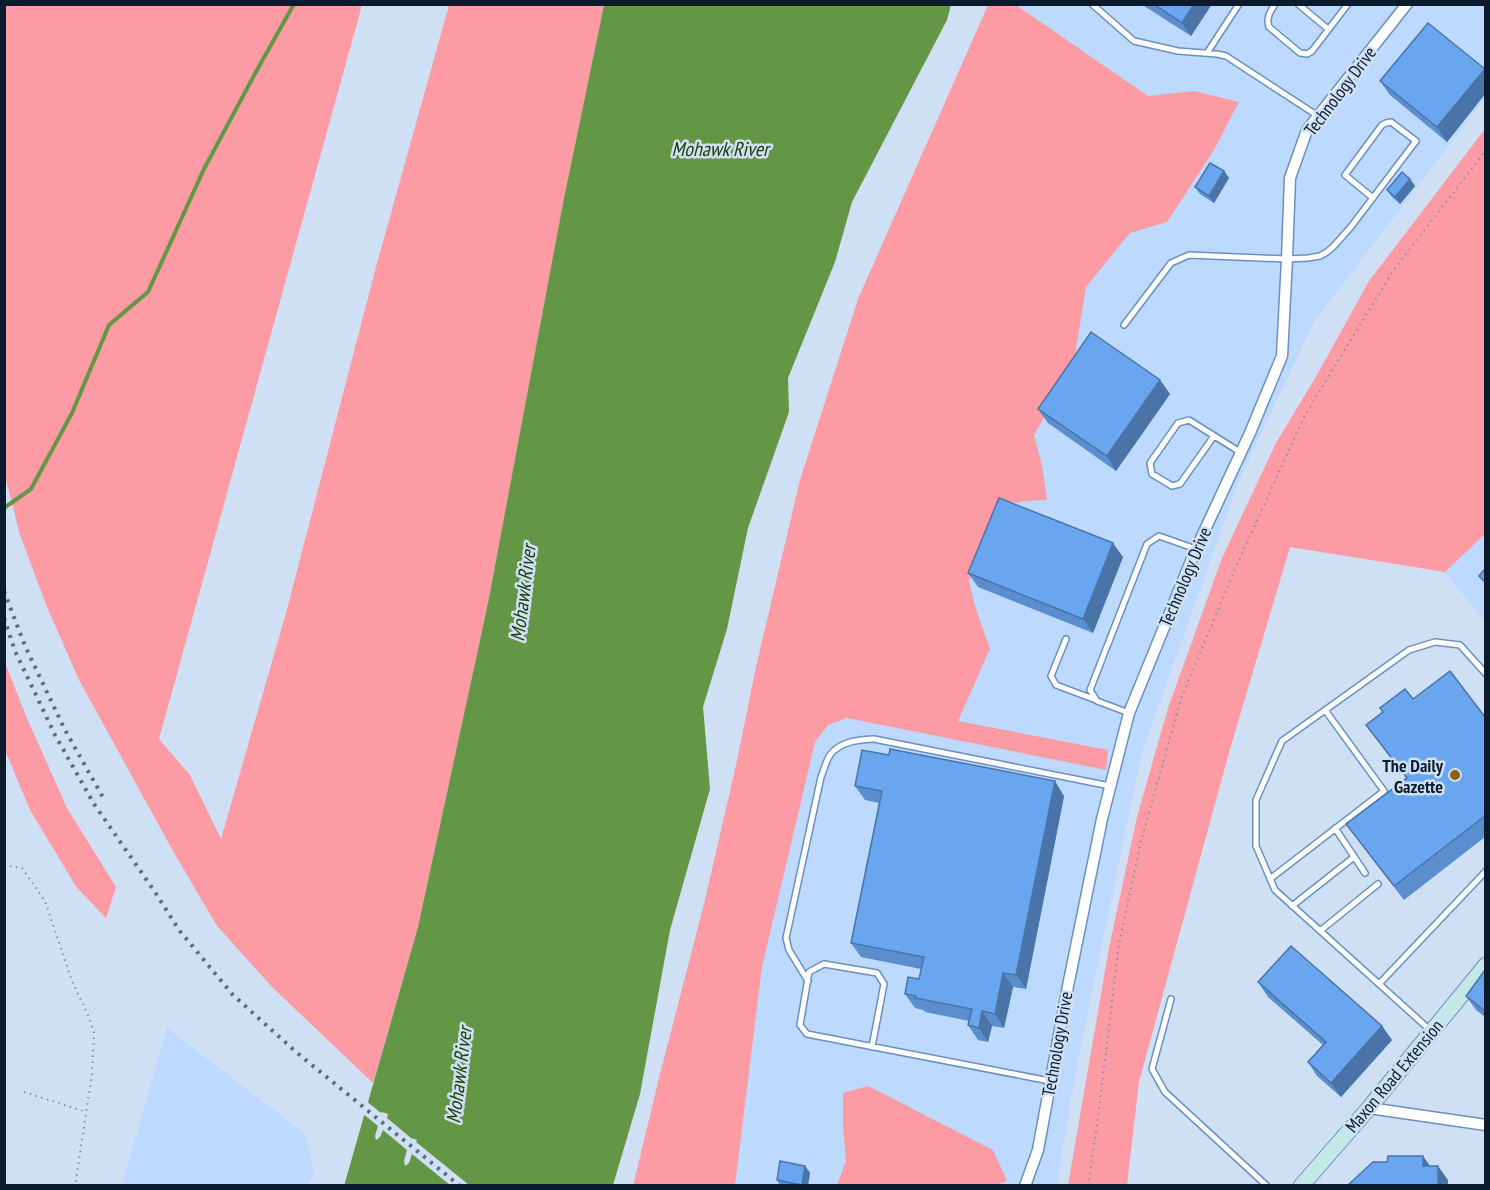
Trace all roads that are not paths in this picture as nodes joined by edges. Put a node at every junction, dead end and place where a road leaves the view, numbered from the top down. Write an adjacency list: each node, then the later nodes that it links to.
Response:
1 (1092, 4): 8 (lane)
2 (1239, 4): 8 (lane)
3 (1275, 4): 7 (lane)
4 (1298, 4): 7 (lane)
5 (1348, 4): 7 (lane)
6 (1407, 4): 9 (street, Technology Drive)
7 (1329, 29)
8 (1207, 53): 9 (lane)
9 (1318, 116): 11 (street, Technology Drive)
10 (1373, 198): 10 (lane); 11 (lane)
11 (1287, 259): 12 (lane); 14 (street, Technology Drive)
12 (1124, 326)
13 (1214, 436): 13 (lane); 14 (lane)
14 (1240, 452): 15 (street, Technology Drive)
15 (1196, 549): 18 (lane); 20 (street, Technology Drive)
16 (1066, 639): 18 (lane)
17 (1485, 674): 19 (lane)
18 (1097, 701): 20 (lane)
19 (1326, 710): 22 (lane); 26 (lane)
20 (1129, 713): 21 (street, Technology Drive)
21 (1111, 786): 31 (lane); 36 (street, Technology Drive)
22 (1335, 828): 23 (lane); 26 (lane)
23 (1354, 856): 25 (lane); 28 (lane)
24 (1485, 871): 32 (lane)
25 (1365, 873)
26 (1270, 879): 28 (lane)
27 (1378, 884): 29 (lane)
28 (1292, 906): 29 (lane)
29 (1320, 931): 32 (lane)
30 (1485, 965): 34 (street, Maxon Road Extension)
31 (808, 981): 35 (lane); 35 (lane)
32 (1379, 984): 34 (lane)
33 (1171, 999): 40 (lane)
34 (1432, 1031): 37 (street, Maxon Road Extension)
35 (872, 1047): 36 (lane)
36 (1050, 1081): 39 (street, Technology Drive)
37 (1370, 1108): 38 (street); 41 (street, Maxon Road Extension)
38 (1485, 1125)
39 (1025, 1185)
40 (1267, 1185)
41 (1301, 1185)

